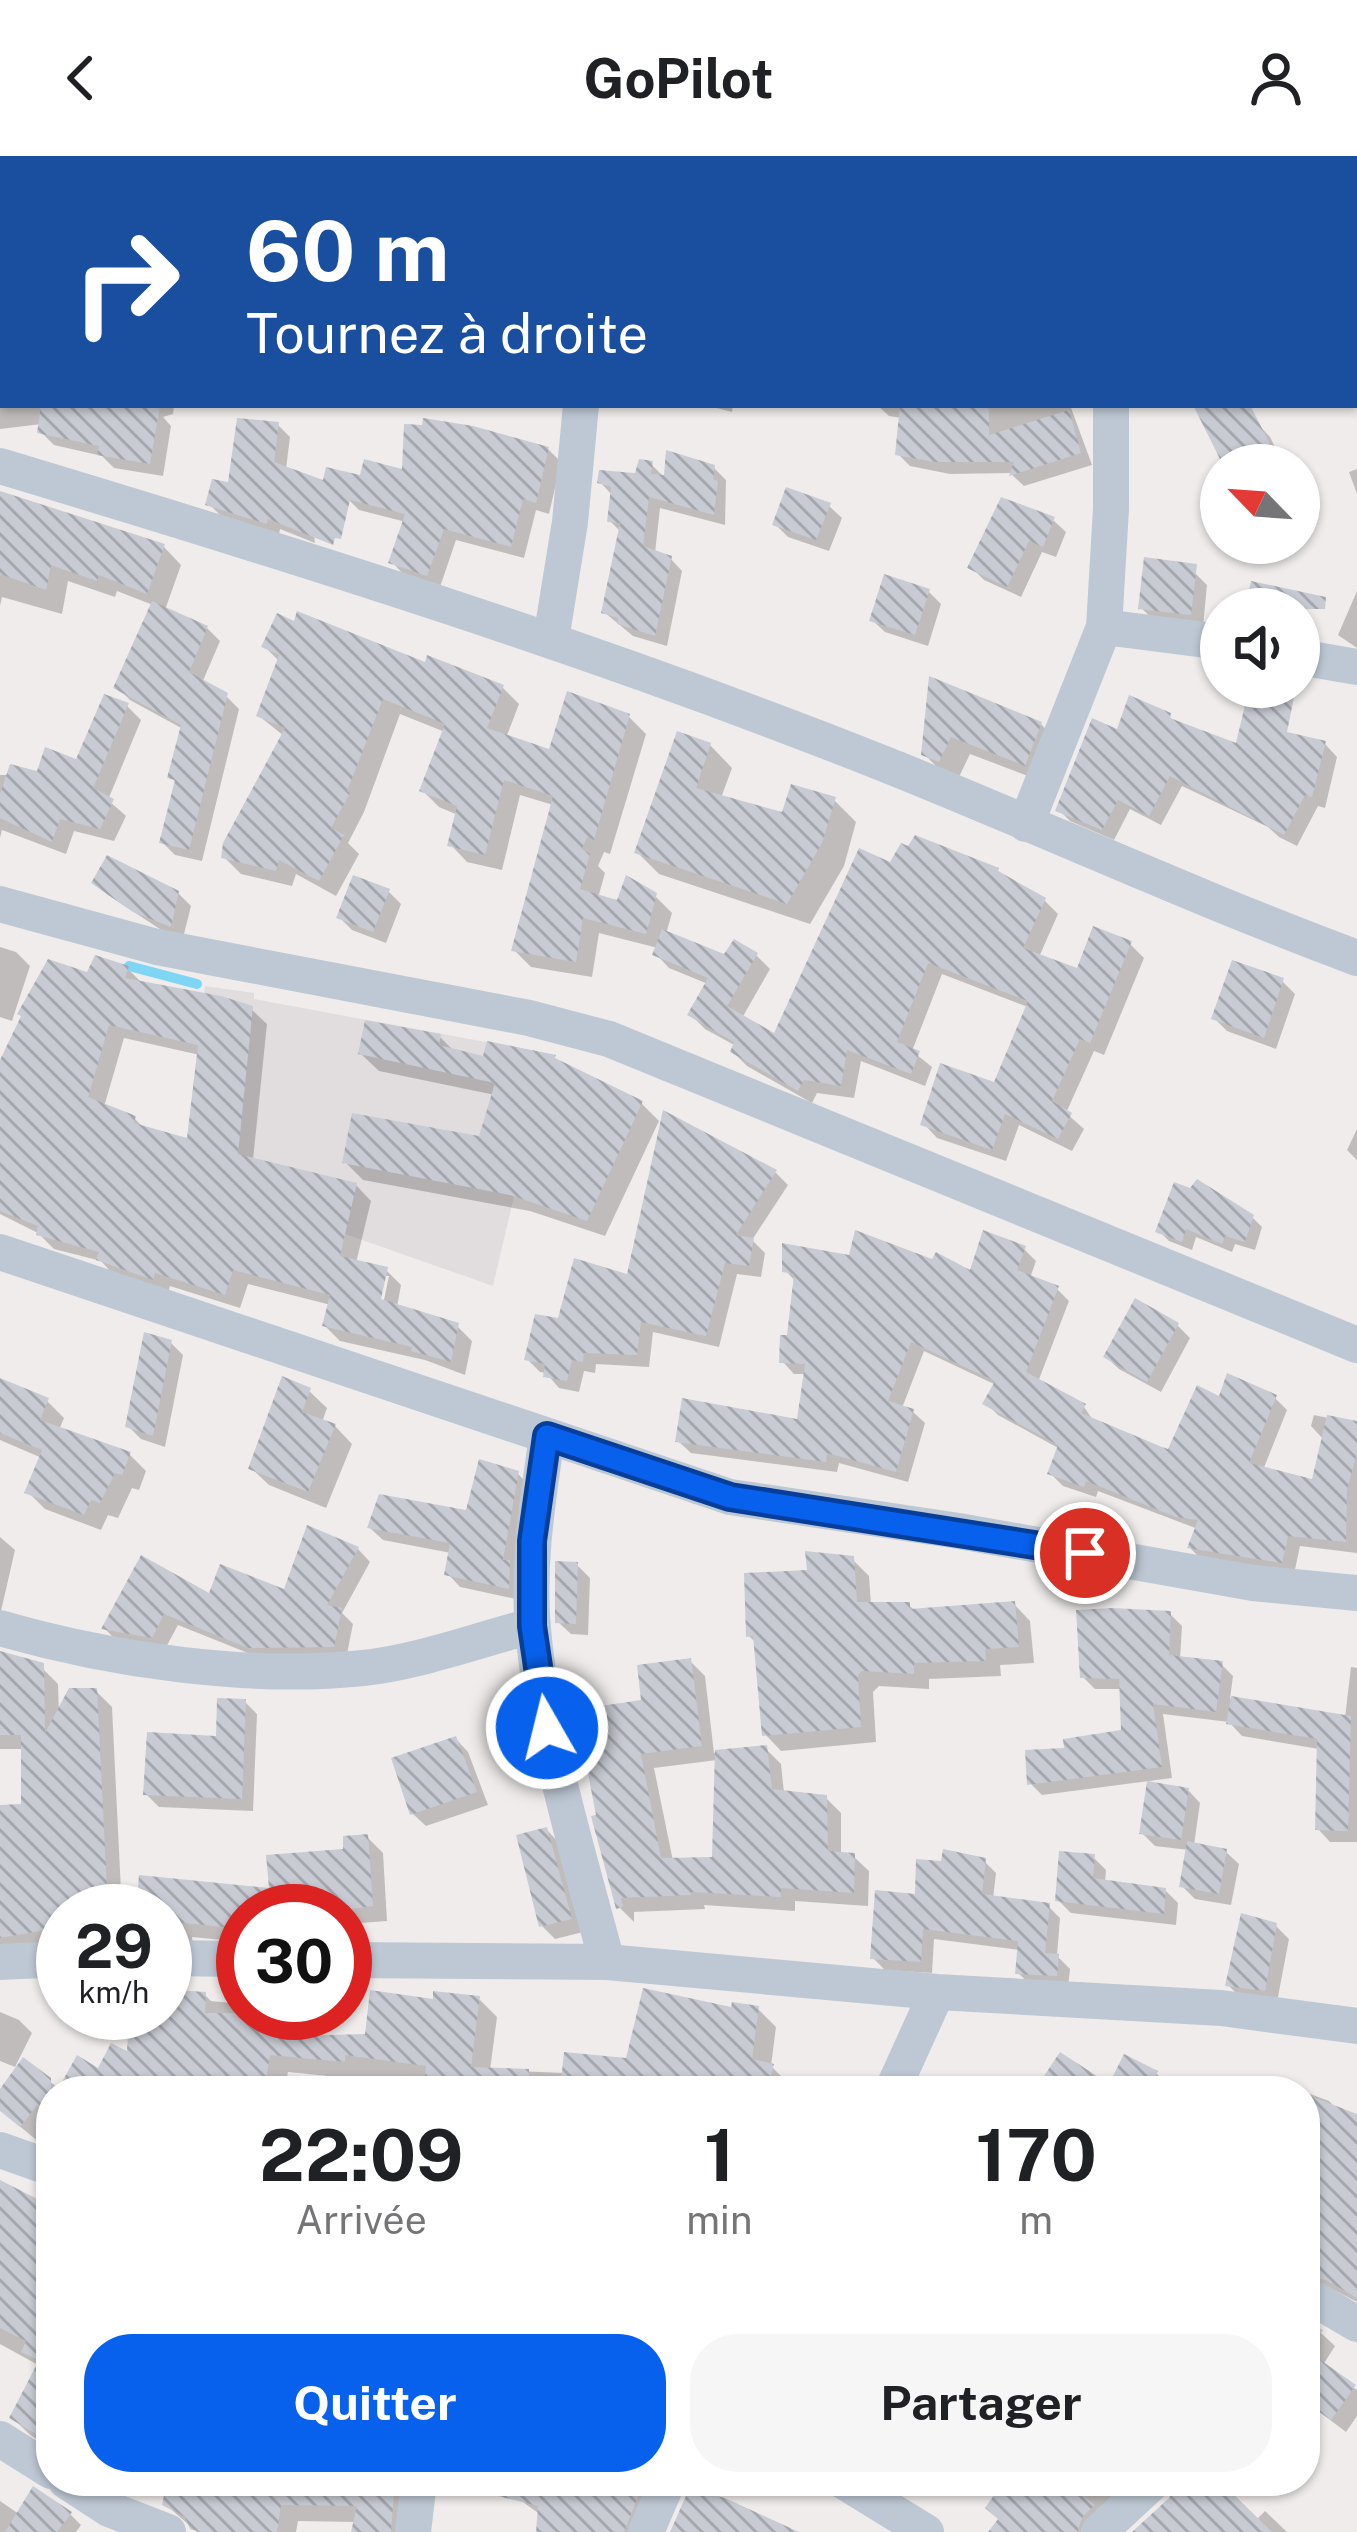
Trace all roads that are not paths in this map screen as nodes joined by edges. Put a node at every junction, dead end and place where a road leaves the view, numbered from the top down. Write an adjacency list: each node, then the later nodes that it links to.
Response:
1 (580, 408): 5 (street)
2 (1112, 408): 4 (street)
3 (0, 466): 5 (street)
4 (1104, 627): 6 (street); 9 (street)
5 (551, 639): 9 (street)
6 (1200, 639)
7 (1320, 661): 8 (street)
8 (1357, 667)
9 (1026, 824): 11 (street)
10 (0, 904): 13 (street)
11 (1357, 958)
12 (0, 1252): 14 (street)
13 (1357, 1345)
14 (547, 1436): 15 (street); 16 (street)
15 (1357, 1593)
16 (532, 1626): 17 (street); 21 (street)
17 (0, 1628)
18 (36, 1960): 20 (street)
19 (372, 1960): 21 (street)
20 (0, 1962)
21 (607, 1962): 22 (street)
22 (937, 1992): 23 (street); 24 (street)
23 (1357, 2026)
24 (899, 2076)
25 (0, 2150): 26 (street)
26 (36, 2163)
27 (1320, 2302): 28 (street)
28 (1357, 2324)
29 (0, 2439): 30 (street)
30 (36, 2462)
31 (89, 2496): 36 (street)
32 (417, 2496): 37 (street)
33 (662, 2496): 38 (street)
34 (867, 2496): 39 (street)
35 (1138, 2496): 40 (street)
36 (169, 2532)
37 (413, 2532)
38 (646, 2532)
39 (926, 2532)
40 (1099, 2532)

